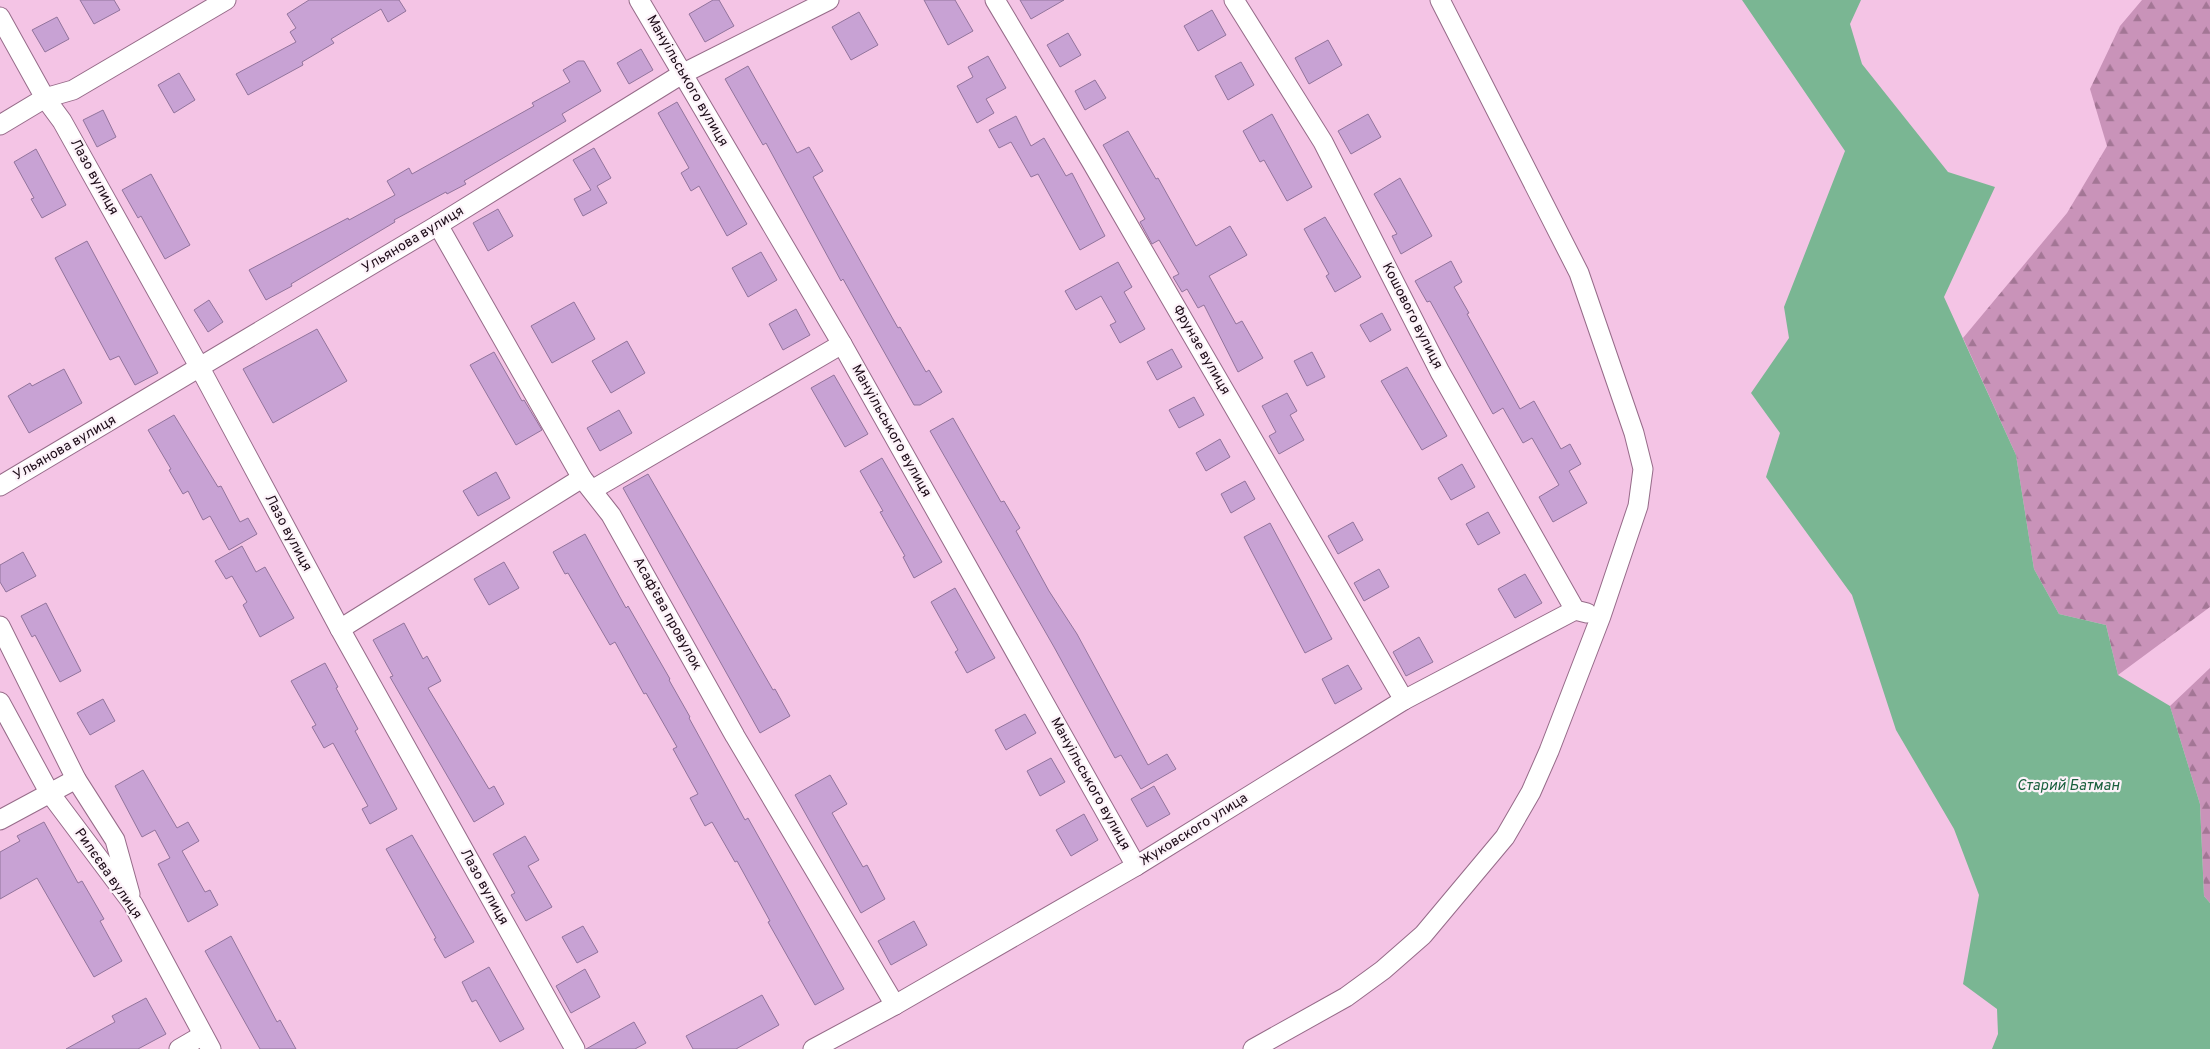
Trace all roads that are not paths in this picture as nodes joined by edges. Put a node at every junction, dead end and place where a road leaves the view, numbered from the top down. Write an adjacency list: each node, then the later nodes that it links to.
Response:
1 (226, 0): 9 (street)
2 (639, 0): 8 (street, Мануільського вулиця)
3 (829, 0): 8 (street, Ульянова вулиця)
4 (995, 0): 20 (street, Фрунзе вулиця)
5 (1234, 0): 16 (street, Кошового вулиця)
6 (1440, 0): 17 (street)
7 (0, 17): 9 (street, Лазо вулиця)
8 (682, 74): 11 (street, Ульянова вулиця); 12 (street, Мануільського вулиця)
9 (44, 98): 10 (street); 13 (street, Лазо вулиця)
10 (0, 125)
11 (438, 225): 13 (street, Ульянова вулиця); 14 (street, Асаф’єва провулок)
12 (842, 344): 14 (street); 25 (street, Мануільського вулиця)
13 (200, 368): 15 (street, Ульянова вулиця); 19 (street, Лазо вулиця)
14 (587, 484): 19 (street); 27 (street, Асаф’єва провулок)
15 (0, 486)
16 (1575, 610): 17 (street); 20 (street, Жуковского улица)
17 (1600, 616): 32 (street)
18 (0, 626): 22 (street)
19 (340, 629): 30 (street, Лазо вулиця)
20 (1404, 700): 25 (street, Жуковского улица)
21 (0, 702): 23 (street, Рилєєва вулиця)
22 (76, 779): 23 (street); 26 (street)
23 (49, 792): 24 (street); 26 (street, Рилєєва вулиця)
24 (0, 820)
25 (1136, 866): 27 (street, Жуковского улица)
26 (133, 904): 28 (street, Рилєєва вулиця)
27 (895, 1004): 31 (street, Жуковского улица)
28 (207, 1042): 29 (street)
29 (179, 1049)
30 (575, 1049)
31 (813, 1049)
32 (1253, 1049)

